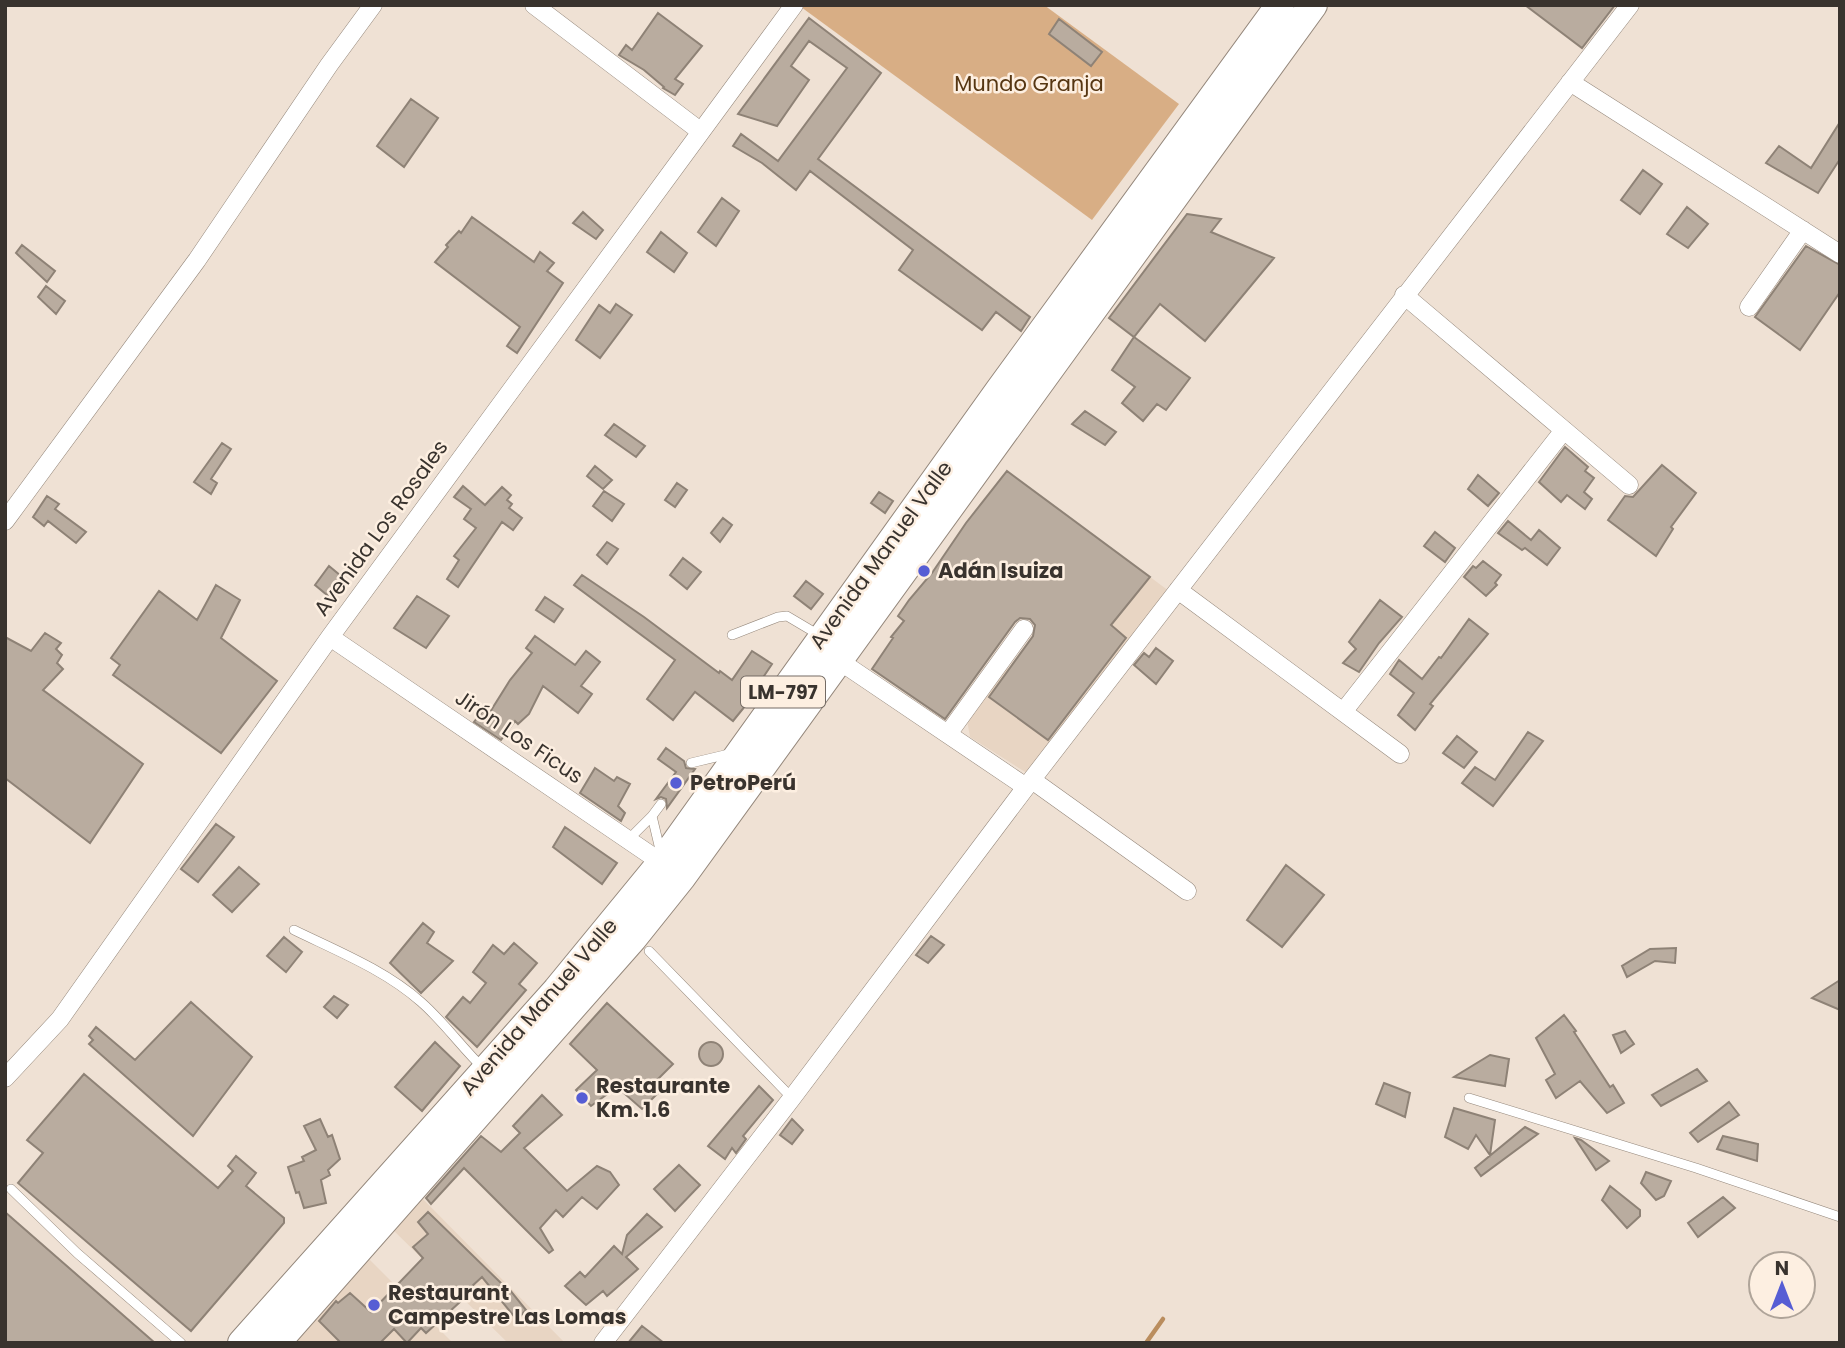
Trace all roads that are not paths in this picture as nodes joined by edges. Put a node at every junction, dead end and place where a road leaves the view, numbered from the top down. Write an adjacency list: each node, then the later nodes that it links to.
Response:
1 (373, 5): 15 (street)
2 (534, 5): 8 (street)
3 (794, 5): 8 (street, Avenida Los Rosales)
4 (1280, 5): 20 (main road, Avenida Manuel Valle / LM-797)
5 (1313, 5): 21 (main road, Avenida Manuel Valle / LM-797)
6 (1630, 5): 7 (street)
7 (1570, 82): 9 (street); 11 (street)
8 (701, 131): 19 (street, Avenida Los Rosales)
9 (1803, 230): 10 (street); 12 (street)
10 (1840, 254)
11 (1405, 295): 13 (street); 16 (street)
12 (1749, 307)
13 (1564, 430): 14 (street); 22 (street)
14 (1629, 485)
15 (5, 520)
16 (1178, 590): 22 (street); 27 (street)
17 (1024, 629): 23 (street)
18 (732, 635): 20 (lane)
19 (330, 637): 30 (street, Jirón Los Ficus); 36 (street, Avenida Los Rosales)
20 (822, 637): 24 (main road, Avenida Manuel Valle / LM-797)
21 (838, 660): 23 (street); 31 (main road, Avenida Manuel Valle / LM-797)
22 (1343, 712): 25 (street)
23 (948, 734): 27 (street)
24 (741, 751): 26 (lane); 31 (main road, Avenida Manuel Valle / LM-797)
25 (1400, 754)
26 (691, 763)
27 (1029, 783): 32 (street); 37 (street)
28 (661, 804): 29 (lane)
29 (652, 816): 30 (lane); 31 (lane)
30 (629, 839): 31 (street, Jirón Los Ficus)
31 (672, 870): 35 (main road, Avenida Manuel Valle / LM-797); 43 (main road, Avenida Manuel Valle / LM-797)
32 (1187, 891)
33 (294, 930): 35 (lane)
34 (649, 951): 37 (lane)
35 (485, 1070): 42 (main road, Avenida Manuel Valle / LM-797)
36 (5, 1078)
37 (792, 1098): 44 (street)
38 (1469, 1098): 40 (lane)
39 (11, 1189): 41 (lane)
40 (1840, 1217)
41 (181, 1343)
42 (242, 1343)
43 (276, 1343)
44 (603, 1343)

